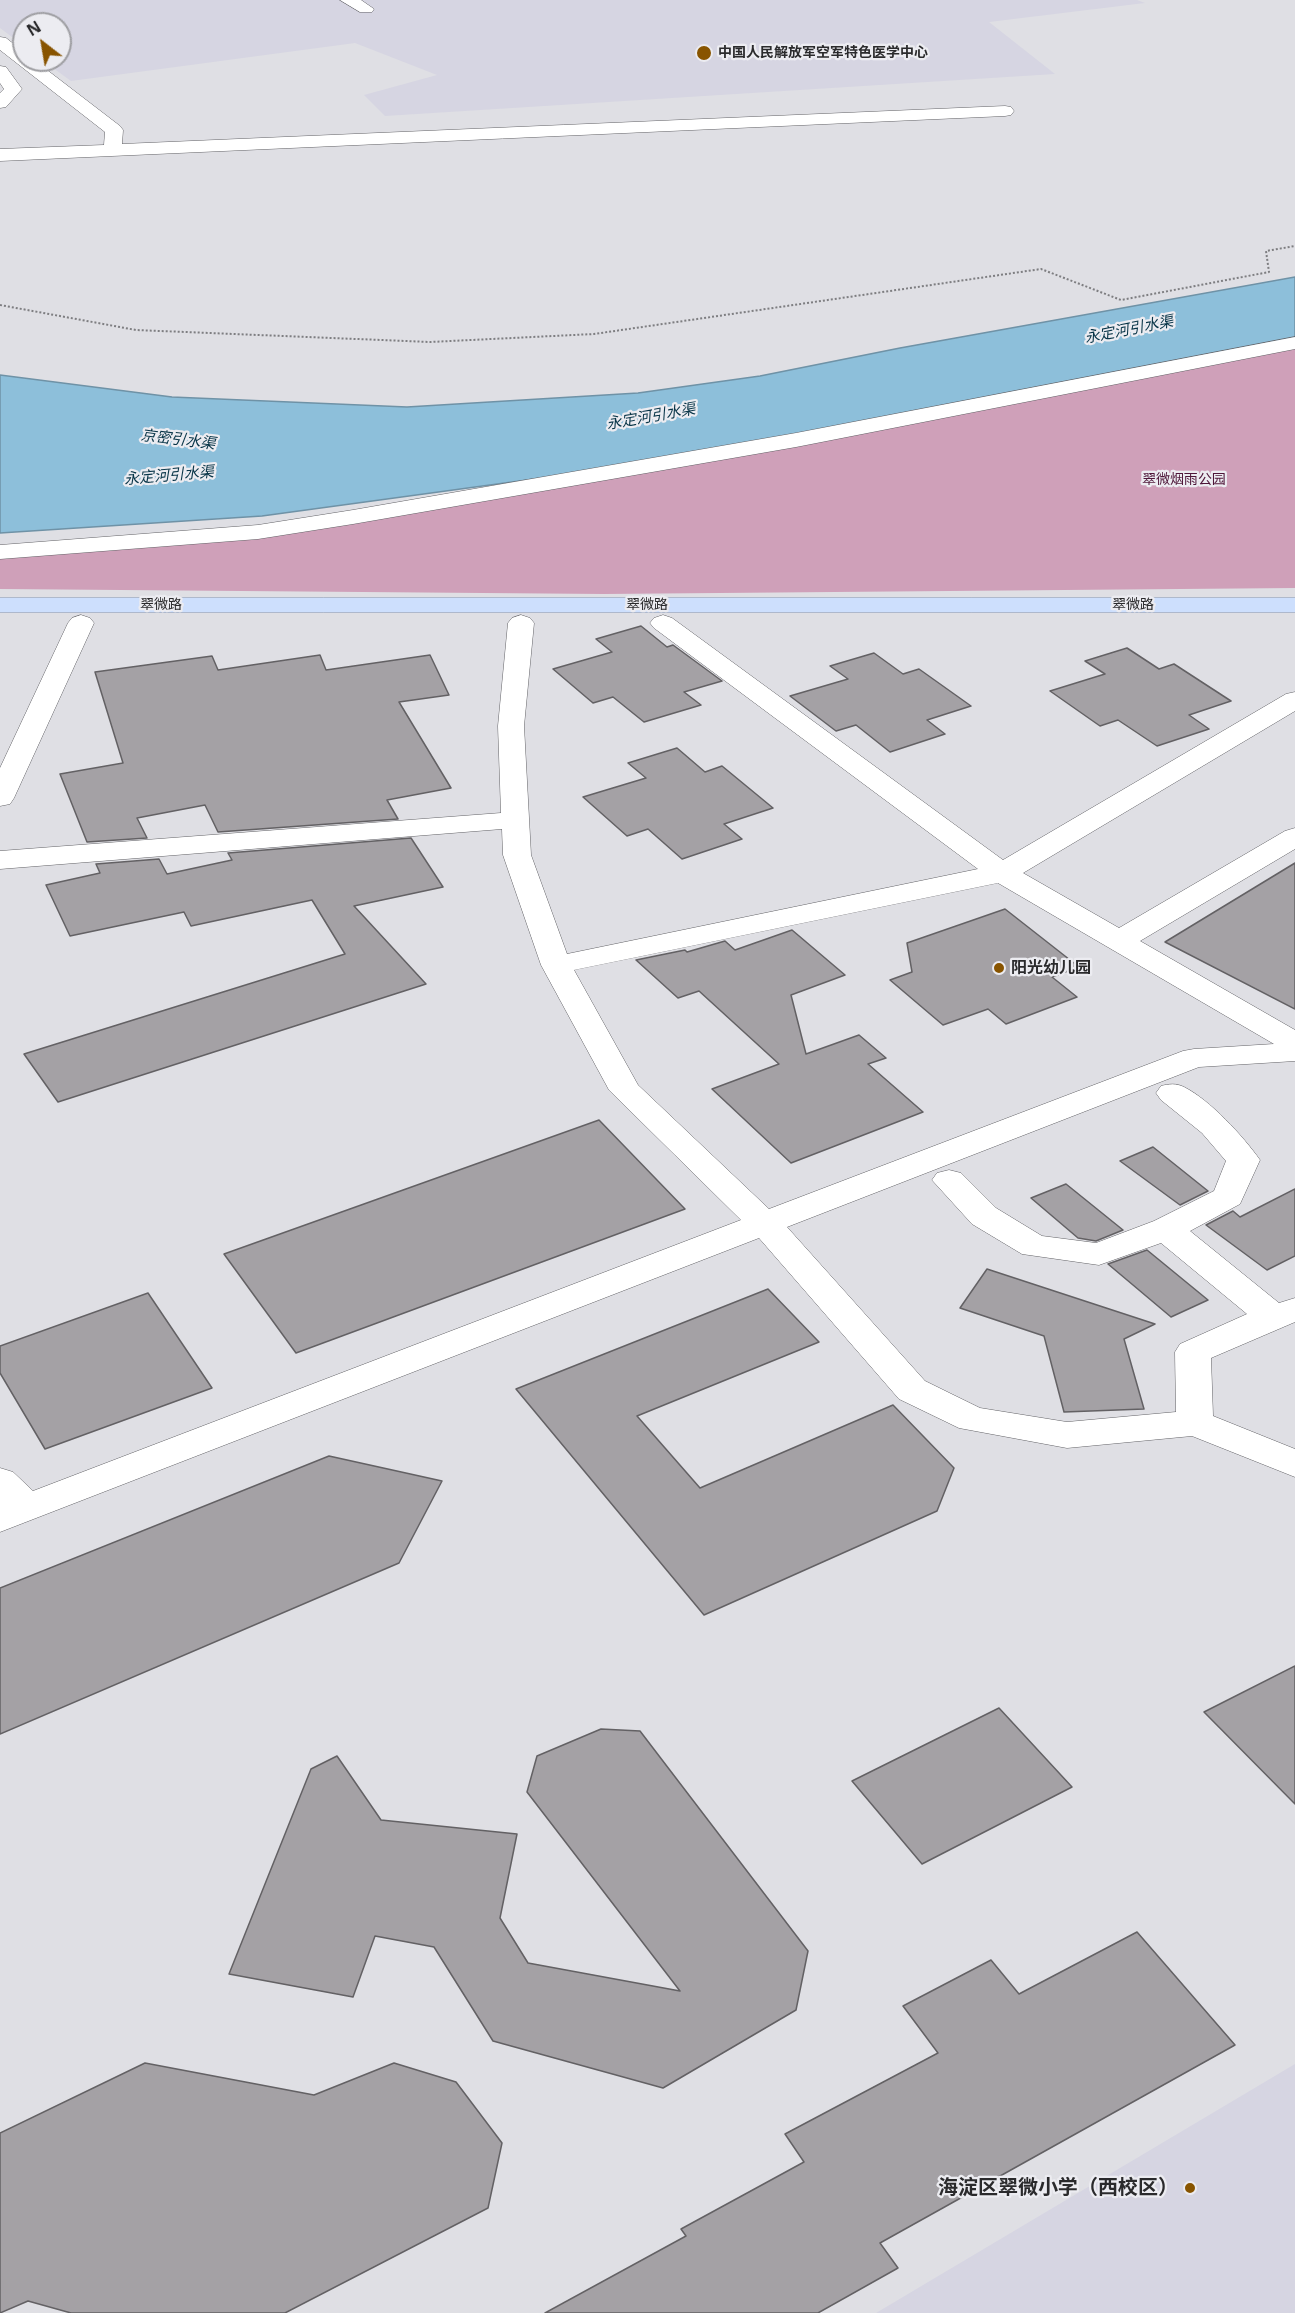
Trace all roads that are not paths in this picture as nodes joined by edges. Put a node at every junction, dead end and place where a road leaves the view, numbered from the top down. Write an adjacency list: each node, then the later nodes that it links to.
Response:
1 (348, 0): 2 (street)
2 (366, 9)
3 (0, 42): 7 (street)
4 (0, 71): 5 (street)
5 (0, 103)
6 (1005, 111): 7 (street)
7 (113, 150): 8 (street)
8 (0, 156): 9 (street)
9 (0, 167)
10 (1295, 343): 11 (street)
11 (0, 552)
12 (0, 605): 13 (main road, 翠微路)
13 (1295, 605)
14 (1295, 622): 18 (main road, 翠微路)
15 (0, 623): 16 (main road, 翠微路)
16 (81, 623): 17 (main road, 翠微路); 20 (street)
17 (521, 623): 18 (main road, 翠微路); 21 (street)
18 (663, 623): 24 (street)
19 (1295, 700): 24 (street)
20 (0, 798)
21 (515, 820): 23 (street); 26 (street)
22 (1295, 837): 25 (street)
23 (0, 860)
24 (1002, 873): 25 (street); 26 (street)
25 (1118, 941): 27 (street)
26 (556, 965): 31 (street)
27 (1295, 1043)
28 (1295, 1052): 31 (street)
29 (1172, 1093): 32 (street)
30 (950, 1180): 32 (street)
31 (765, 1224): 34 (street); 37 (street)
32 (1166, 1229): 33 (street)
33 (1284, 1313): 34 (street)
34 (1195, 1423): 35 (street)
35 (1295, 1464)
36 (0, 1481): 37 (street)
37 (14, 1513)

